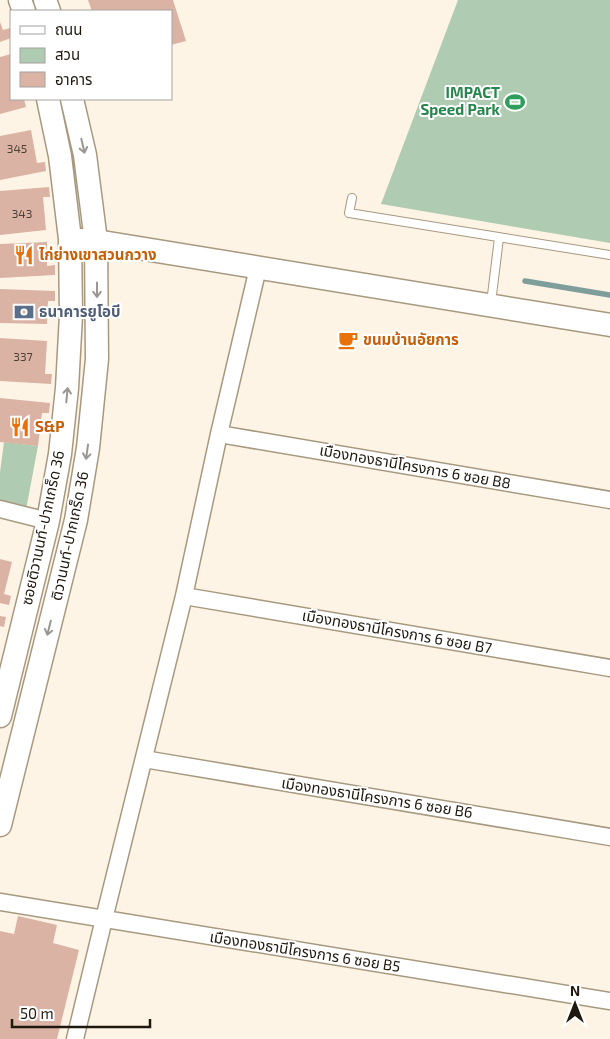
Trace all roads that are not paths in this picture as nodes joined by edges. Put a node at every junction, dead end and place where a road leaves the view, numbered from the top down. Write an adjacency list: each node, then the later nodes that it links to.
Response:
1 (48, 100): 5 (street, ซอยติวานนท์-ปากเกร็ด 36)
2 (72, 100): 6 (street, one-way to 6)
3 (352, 198): 4 (lane)
4 (499, 238): 7 (lane); 9 (lane)
5 (70, 239): 6 (street); 14 (street, ซอยติวานนท์-ปากเกร็ด 36, one-way to 5)
6 (96, 242): 8 (street); 19 (street, ติวานนท์-ปากเกร็ด 36, one-way to 19)
7 (610, 255)
8 (258, 268): 9 (street); 11 (street)
9 (491, 305): 10 (street)
10 (610, 325)
11 (219, 434): 12 (street, เมืองทองธานีโครงการ 6 ซอย B8); 15 (street)
12 (610, 500)
13 (0, 509): 14 (street)
14 (48, 521): 17 (street, ซอยติวานนท์-ปากเกร็ด 36)
15 (184, 596): 16 (street, เมืองทองธานีโครงการ 6 ซอย B7); 18 (street)
16 (610, 668)
17 (0, 716)
18 (144, 759): 20 (street, เมืองทองธานีโครงการ 6 ซอย B6); 22 (street)
19 (0, 826)
20 (610, 837)
21 (0, 902): 22 (street, เมืองทองธานีโครงการ 6 ซอย B5)
22 (104, 919): 23 (street, เมืองทองธานีโครงการ 6 ซอย B5); 24 (street)
23 (610, 1001)
24 (75, 1039)

